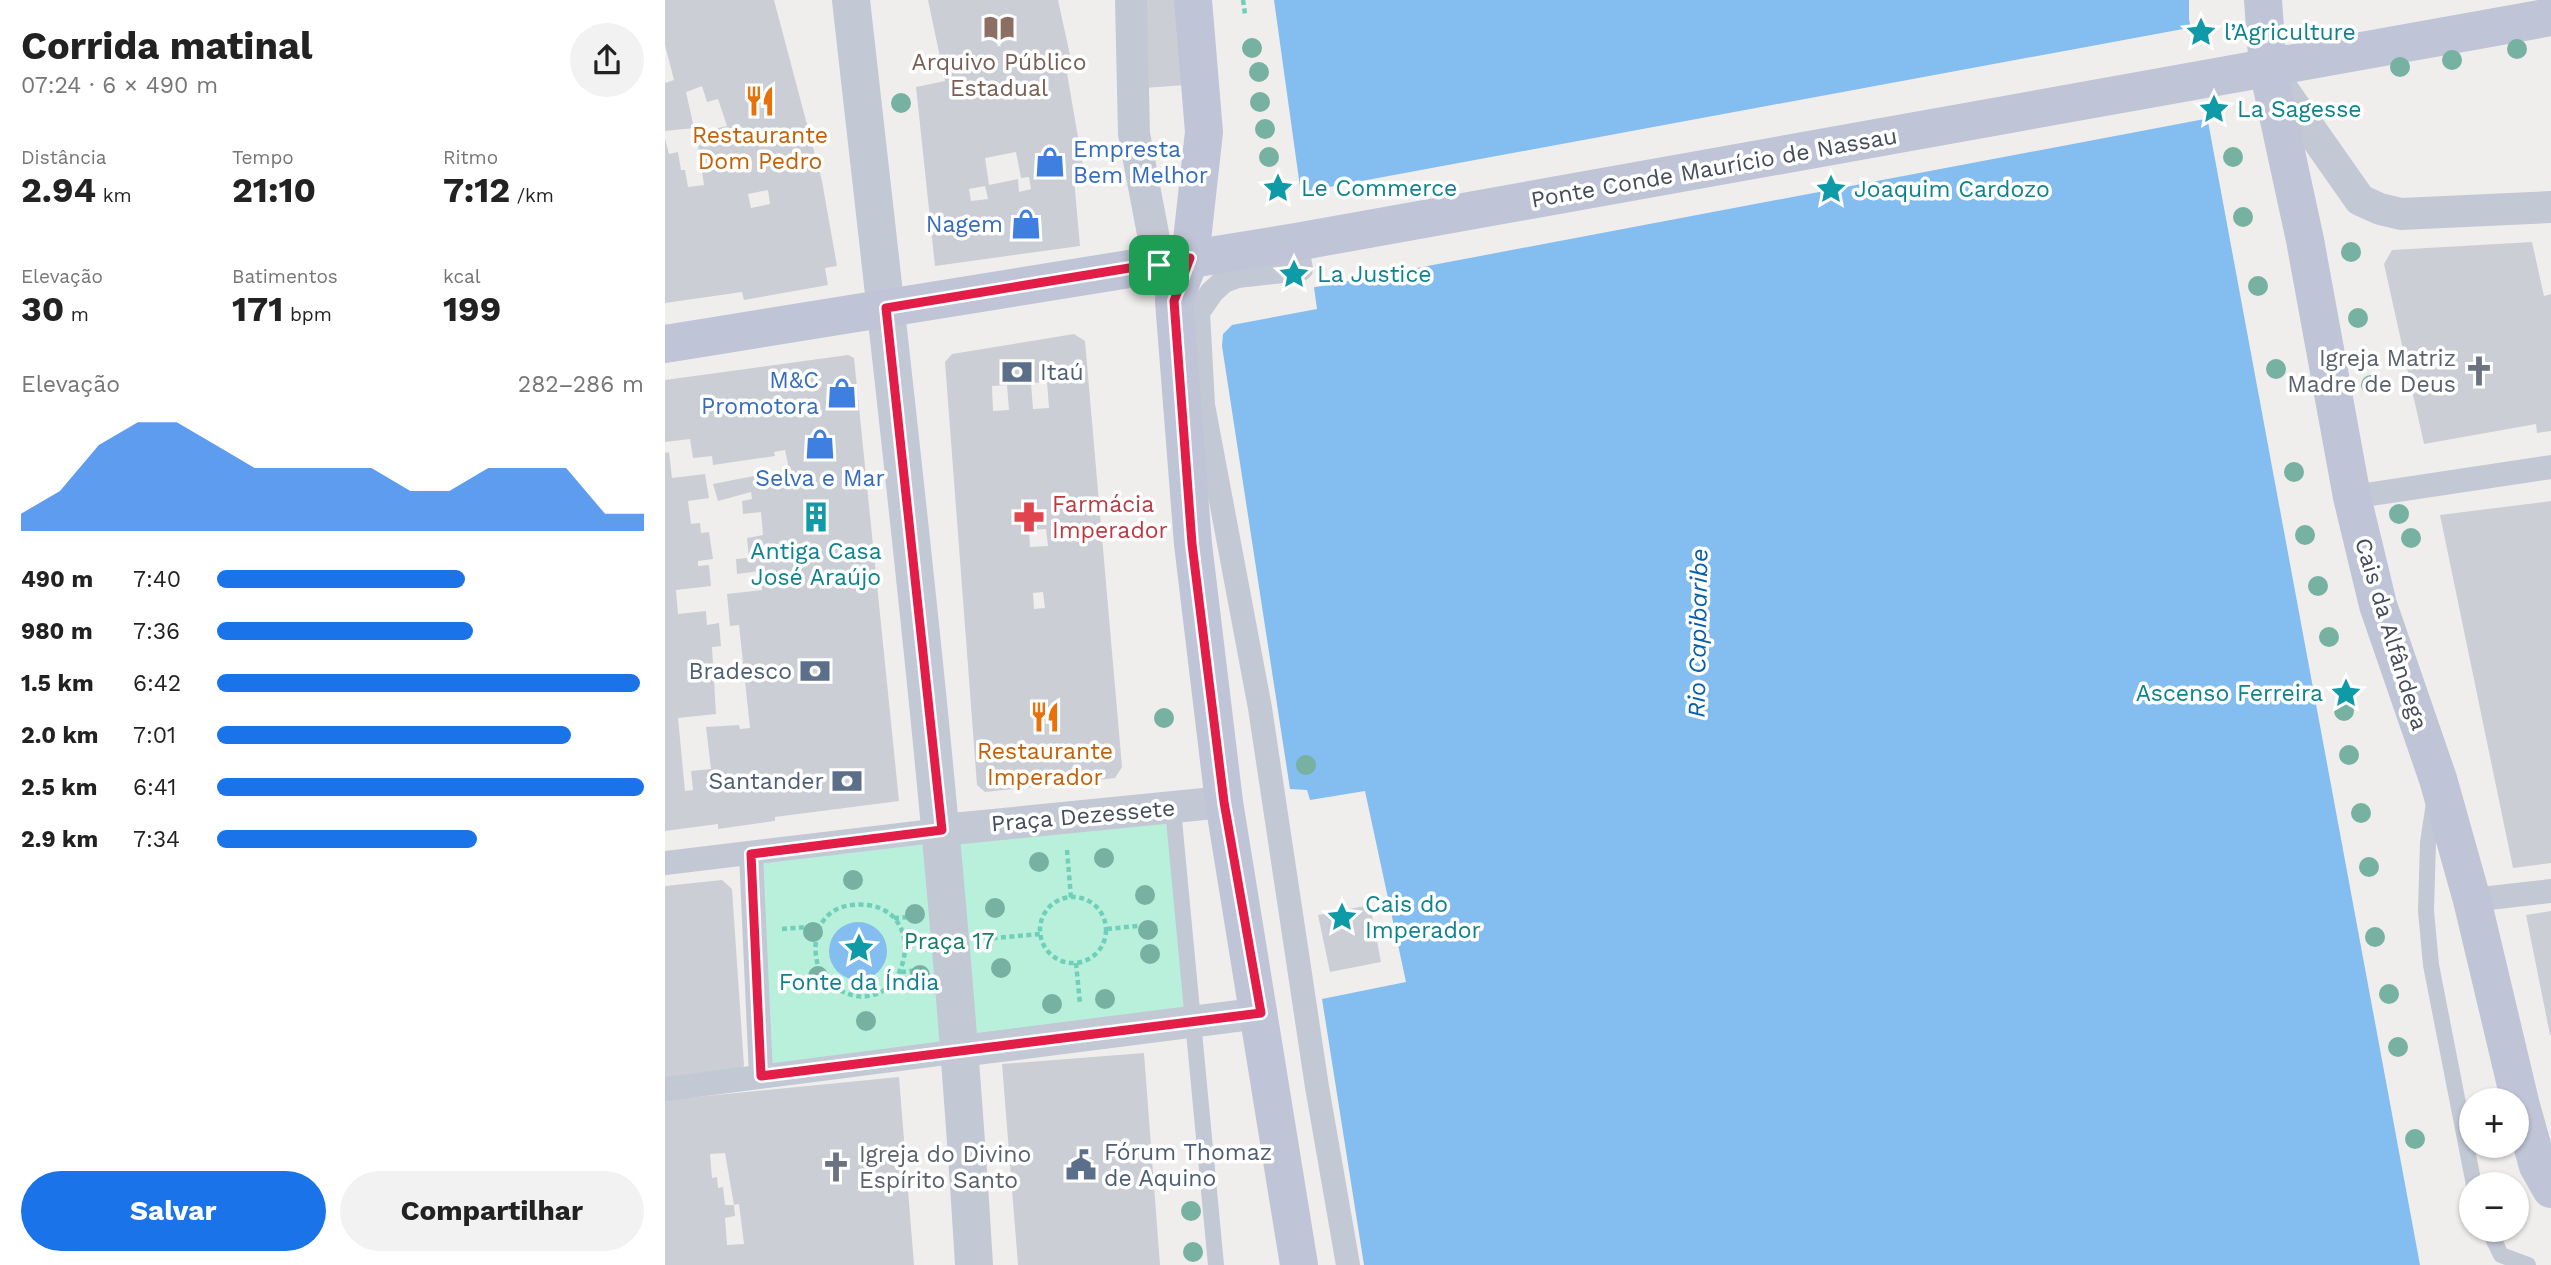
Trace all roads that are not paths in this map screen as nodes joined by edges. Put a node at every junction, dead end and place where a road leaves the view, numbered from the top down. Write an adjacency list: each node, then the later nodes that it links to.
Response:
1 (851, 0): 10 (street)
2 (1131, 0): 9 (street)
3 (1193, 0): 9 (main road)
4 (2263, 0): 6 (main road, Cais da Alfândega)
5 (2551, 17): 6 (main road, Ponte Conde Maurício de Nassau)
6 (2268, 69): 7 (street); 8 (main road, Ponte Conde Maurício de Nassau); 13 (main road, Cais da Alfândega)
7 (2551, 207)
8 (1296, 242): 9 (main road, Ponte Conde Maurício de Nassau); 34 (street)
9 (1174, 261): 10 (main road, Ponte Conde Maurício de Nassau); 15 (main road)
10 (886, 308): 11 (main road, Ponte Conde Maurício de Nassau); 17 (street)
11 (665, 344)
12 (2551, 467): 13 (street)
13 (2352, 497): 14 (main road, Cais da Alfândega)
14 (2438, 779): 21 (main road, Cais da Alfândega); 27 (lane)
15 (1224, 802): 16 (street, Praça Dezessete); 22 (main road)
16 (1173, 808): 17 (street, Praça Dezessete); 23 (lane)
17 (942, 830): 18 (street); 24 (street)
18 (751, 854): 19 (street); 25 (street)
19 (665, 863)
20 (2551, 891): 21 (street)
21 (2472, 900): 28 (main road, Cais da Alfândega)
22 (1261, 1013): 23 (street); 33 (main road)
23 (1191, 1022): 24 (street); 32 (lane)
24 (961, 1051): 25 (street); 31 (street)
25 (761, 1076): 26 (street)
26 (665, 1089)
27 (2472, 1172)
28 (2551, 1189)
29 (2495, 1242): 30 (lane)
30 (2505, 1260): 35 (lane)
31 (974, 1265)
32 (1216, 1265)
33 (1299, 1265)
34 (1348, 1265)
35 (2528, 1265)

